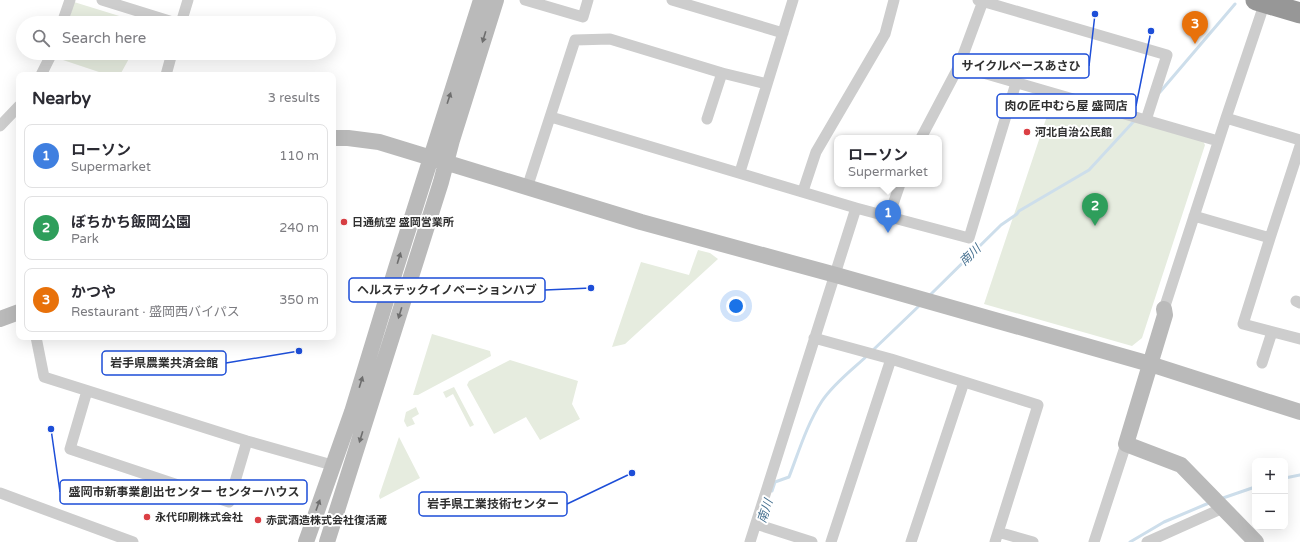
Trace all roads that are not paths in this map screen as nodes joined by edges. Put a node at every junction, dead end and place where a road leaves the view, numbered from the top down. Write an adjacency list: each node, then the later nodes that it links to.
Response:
1 (70, 0): 14 (street)
2 (102, 0): 15 (street)
3 (188, 0): 16 (street)
4 (481, 0): 37 (street, one-way to 4)
5 (496, 0): 38 (street, one-way to 38)
6 (524, 0): 7 (street)
7 (588, 0)
8 (672, 0): 17 (street)
9 (793, 0): 17 (street)
10 (894, 0): 42 (street)
11 (980, 1): 20 (street); 30 (street)
12 (1260, 1): 13 (highway); 28 (street)
13 (1300, 13)
14 (64, 16)
15 (153, 16)
16 (183, 16)
17 (783, 33): 24 (street)
18 (48, 60): 21 (street)
19 (170, 60): 22 (street)
20 (959, 66): 25 (street); 32 (street)
21 (42, 72)
22 (167, 72)
23 (722, 73): 24 (street); 27 (street); 29 (street)
24 (767, 84): 39 (street)
25 (1016, 84): 30 (street); 44 (street)
26 (16, 109): 31 (street)
27 (551, 117): 39 (street); 41 (street)
28 (1226, 118): 34 (street); 35 (street)
29 (707, 119)
30 (1146, 120): 35 (street)
31 (0, 126)
32 (923, 135)
33 (336, 138): 37 (street)
34 (1300, 140)
35 (1218, 141): 45 (street)
36 (1300, 146): 46 (street)
37 (430, 158): 38 (street); 63 (street, one-way to 37)
38 (446, 163): 41 (street); 71 (street, one-way to 71)
39 (740, 172): 42 (street)
40 (899, 187): 44 (street)
41 (527, 188): 47 (street)
42 (803, 191): 43 (street)
43 (856, 208): 44 (street); 47 (street)
44 (889, 216)
45 (1194, 216): 46 (street); 48 (street)
46 (1270, 238): 51 (street)
47 (836, 274): 52 (street); 57 (street)
48 (1164, 309): 57 (street)
49 (16, 313): 50 (street)
50 (0, 318)
51 (1272, 332): 53 (street); 56 (street)
52 (814, 338): 55 (street); 66 (street)
53 (1300, 339)
54 (37, 340): 59 (street)
55 (891, 359): 58 (street); 74 (street)
56 (1262, 363)
57 (1150, 364): 60 (street); 62 (street)
58 (964, 382): 67 (street); 75 (street)
59 (87, 391): 61 (street); 61 (street)
60 (1300, 412)
61 (247, 441): 63 (street)
62 (1126, 444): 65 (street); 77 (street)
63 (332, 465): 70 (street, one-way to 63)
64 (0, 494): 68 (street)
65 (1223, 508): 78 (street); 79 (street)
66 (756, 524): 72 (street); 73 (street)
67 (997, 537): 76 (street)
68 (113, 539): 69 (street)
69 (133, 542)
70 (306, 542)
71 (328, 542)
72 (750, 542)
73 (812, 542)
74 (831, 542)
75 (910, 542)
76 (1033, 542)
77 (1094, 542)
78 (1147, 542)
79 (1256, 542)

